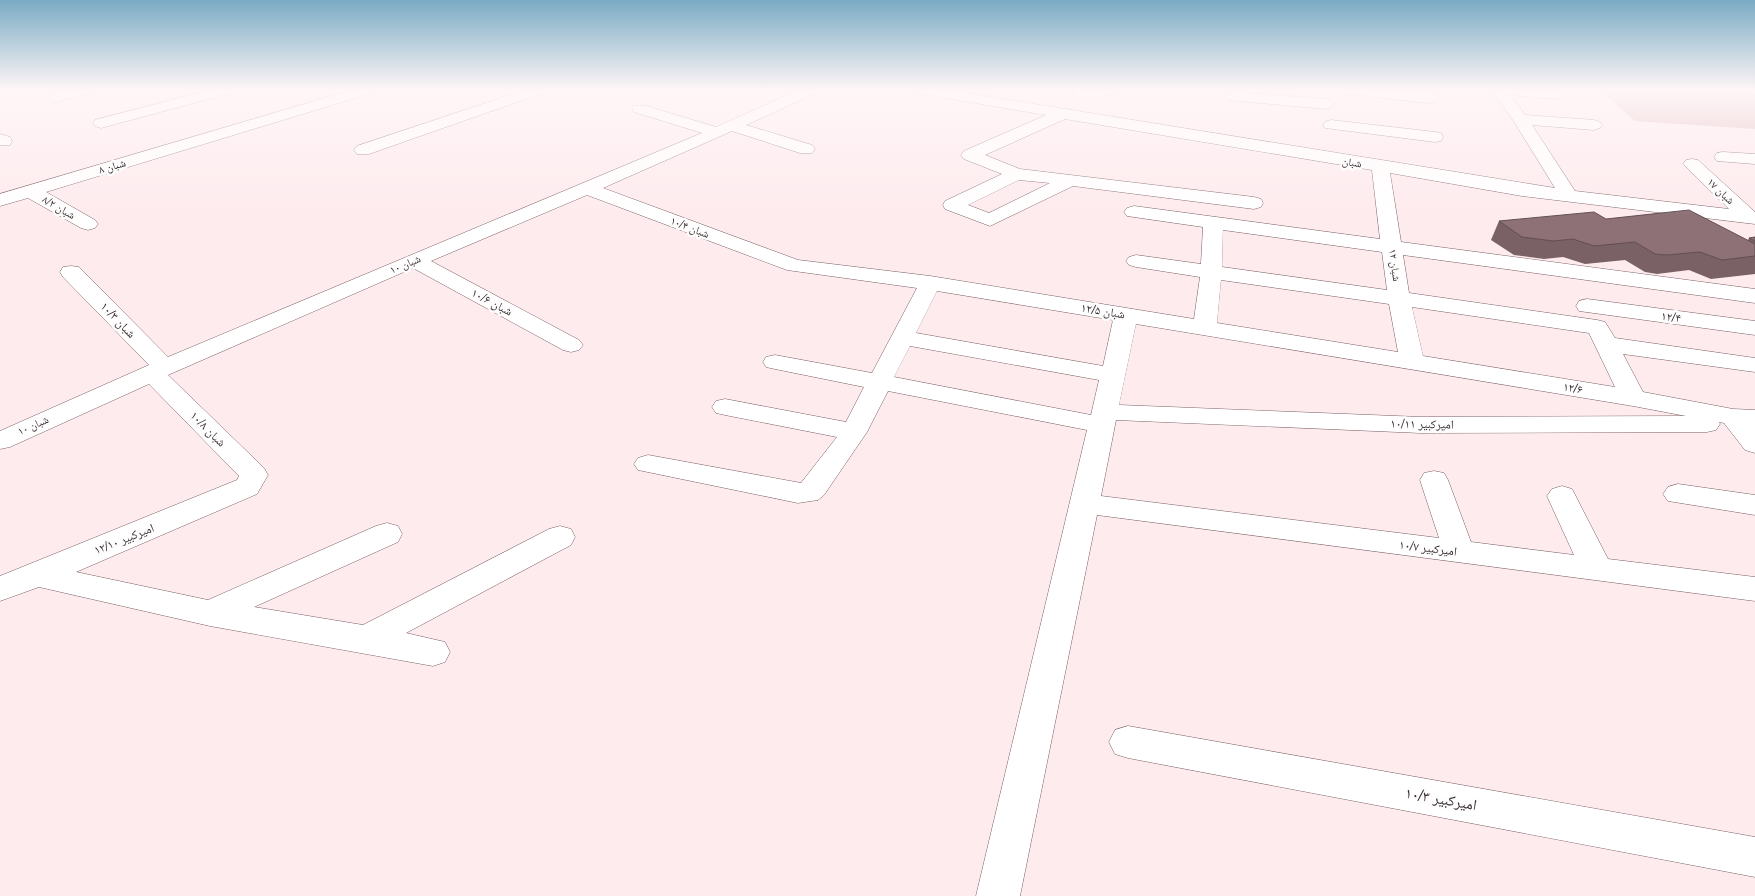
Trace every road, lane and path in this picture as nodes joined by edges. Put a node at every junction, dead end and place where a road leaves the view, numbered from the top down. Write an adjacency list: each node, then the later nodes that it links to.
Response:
1 (227, 132): 21 (street, ۸ شبان)
2 (416, 132): 12 (street)
3 (717, 132): 20 (street, ۱۰ شبان)
4 (736, 132): 11 (street)
5 (1022, 132): 18 (street)
6 (1174, 132): 14 (street, شبان)
7 (1333, 132): 14 (street)
8 (1390, 132): 10 (street)
9 (1528, 132): 22 (street)
10 (1435, 137)
11 (806, 149)
12 (363, 150)
13 (1722, 157): 15 (street)
14 (1339, 160): 17 (street, شبان)
15 (1755, 160)
16 (1692, 164): 26 (street, ۱۷ شبان)
17 (1380, 166): 22 (street, شبان); 29 (street, ۱۲ شبان)
18 (1017, 174): 19 (street); 19 (street)
19 (1070, 180): 24 (street)
20 (586, 188): 30 (street, ۱۰ شبان); 32 (street, ۱۰/۴ شبان)
21 (30, 191): 23 (street, ۸ شبان); 28 (street, ۸/۲ شبان)
22 (1568, 196): 26 (street, شبان)
23 (0, 200)
24 (1254, 203)
25 (1134, 212): 27 (street)
26 (1752, 218)
27 (1213, 222): 29 (street); 35 (street)
28 (88, 224)
29 (1392, 247): 33 (street); 38 (street, ۱۲ شبان)
30 (414, 260): 45 (street, ۱۰/۶ شبان); 49 (street, ۱۰ شبان)
31 (1136, 261): 35 (street)
32 (794, 266): 36 (street, ۱۲/۵ شبان)
33 (1569, 270): 37 (street); 39 (street)
34 (71, 272): 49 (street, ۱۰/۳ شبان)
35 (1211, 272): 38 (street); 41 (street)
36 (930, 283): 40 (street, ۱۲/۵ شبان); 44 (street)
37 (1755, 296)
38 (1400, 299): 43 (street); 47 (street, ۱۲ شبان)
39 (1587, 306): 42 (street, ۱۲/۴); 43 (street)
40 (1126, 315): 41 (street, ۱۲/۵ شبان); 50 (street)
41 (1205, 328): 47 (street, ۱۲/۵ شبان)
42 (1755, 328)
43 (1601, 335): 48 (street); 52 (street)
44 (902, 338): 50 (street); 51 (street)
45 (571, 345)
46 (774, 362): 51 (street, ۱۰/۱۱ امیرکبیر)
47 (1412, 363): 52 (street, ۱۲/۶)
48 (1755, 365)
49 (158, 370): 57 (street, ۱۰ شبان); 60 (street, ۱۰/۸ شبان)
50 (1113, 375): 54 (street)
51 (880, 381): 54 (street, ۱۰/۱۱ امیرکبیر); 56 (street)
52 (1633, 398): 55 (street, ۱۲/۶)
53 (725, 407): 56 (street)
54 (1104, 418): 55 (street, ۱۰/۱۱ امیرکبیر); 77 (street)
55 (1746, 426)
56 (854, 432): 58 (street)
57 (0, 441)
58 (648, 464)
59 (1434, 480): 67 (street)
60 (247, 487): 69 (street, ۱۲/۱۰ امیرکبیر)
61 (1678, 494): 63 (street)
62 (1562, 496): 68 (street)
63 (1755, 505)
64 (1102, 506): 67 (street, ۱۰/۷ امیرکبیر)
65 (387, 534): 72 (street)
66 (560, 537): 73 (street)
67 (1460, 552): 68 (street, ۱۰/۷ امیرکبیر)
68 (1597, 569): 71 (street, ۱۰/۷ امیرکبیر)
69 (37, 575): 70 (street, ۱۲/۱۰ امیرکبیر); 72 (street)
70 (0, 589)
71 (1755, 589)
72 (210, 613): 73 (street)
73 (366, 639): 74 (street)
74 (433, 652)
75 (1128, 742): 76 (street, ۱۰/۳ امیرکبیر)
76 (1755, 857)
77 (998, 896)

